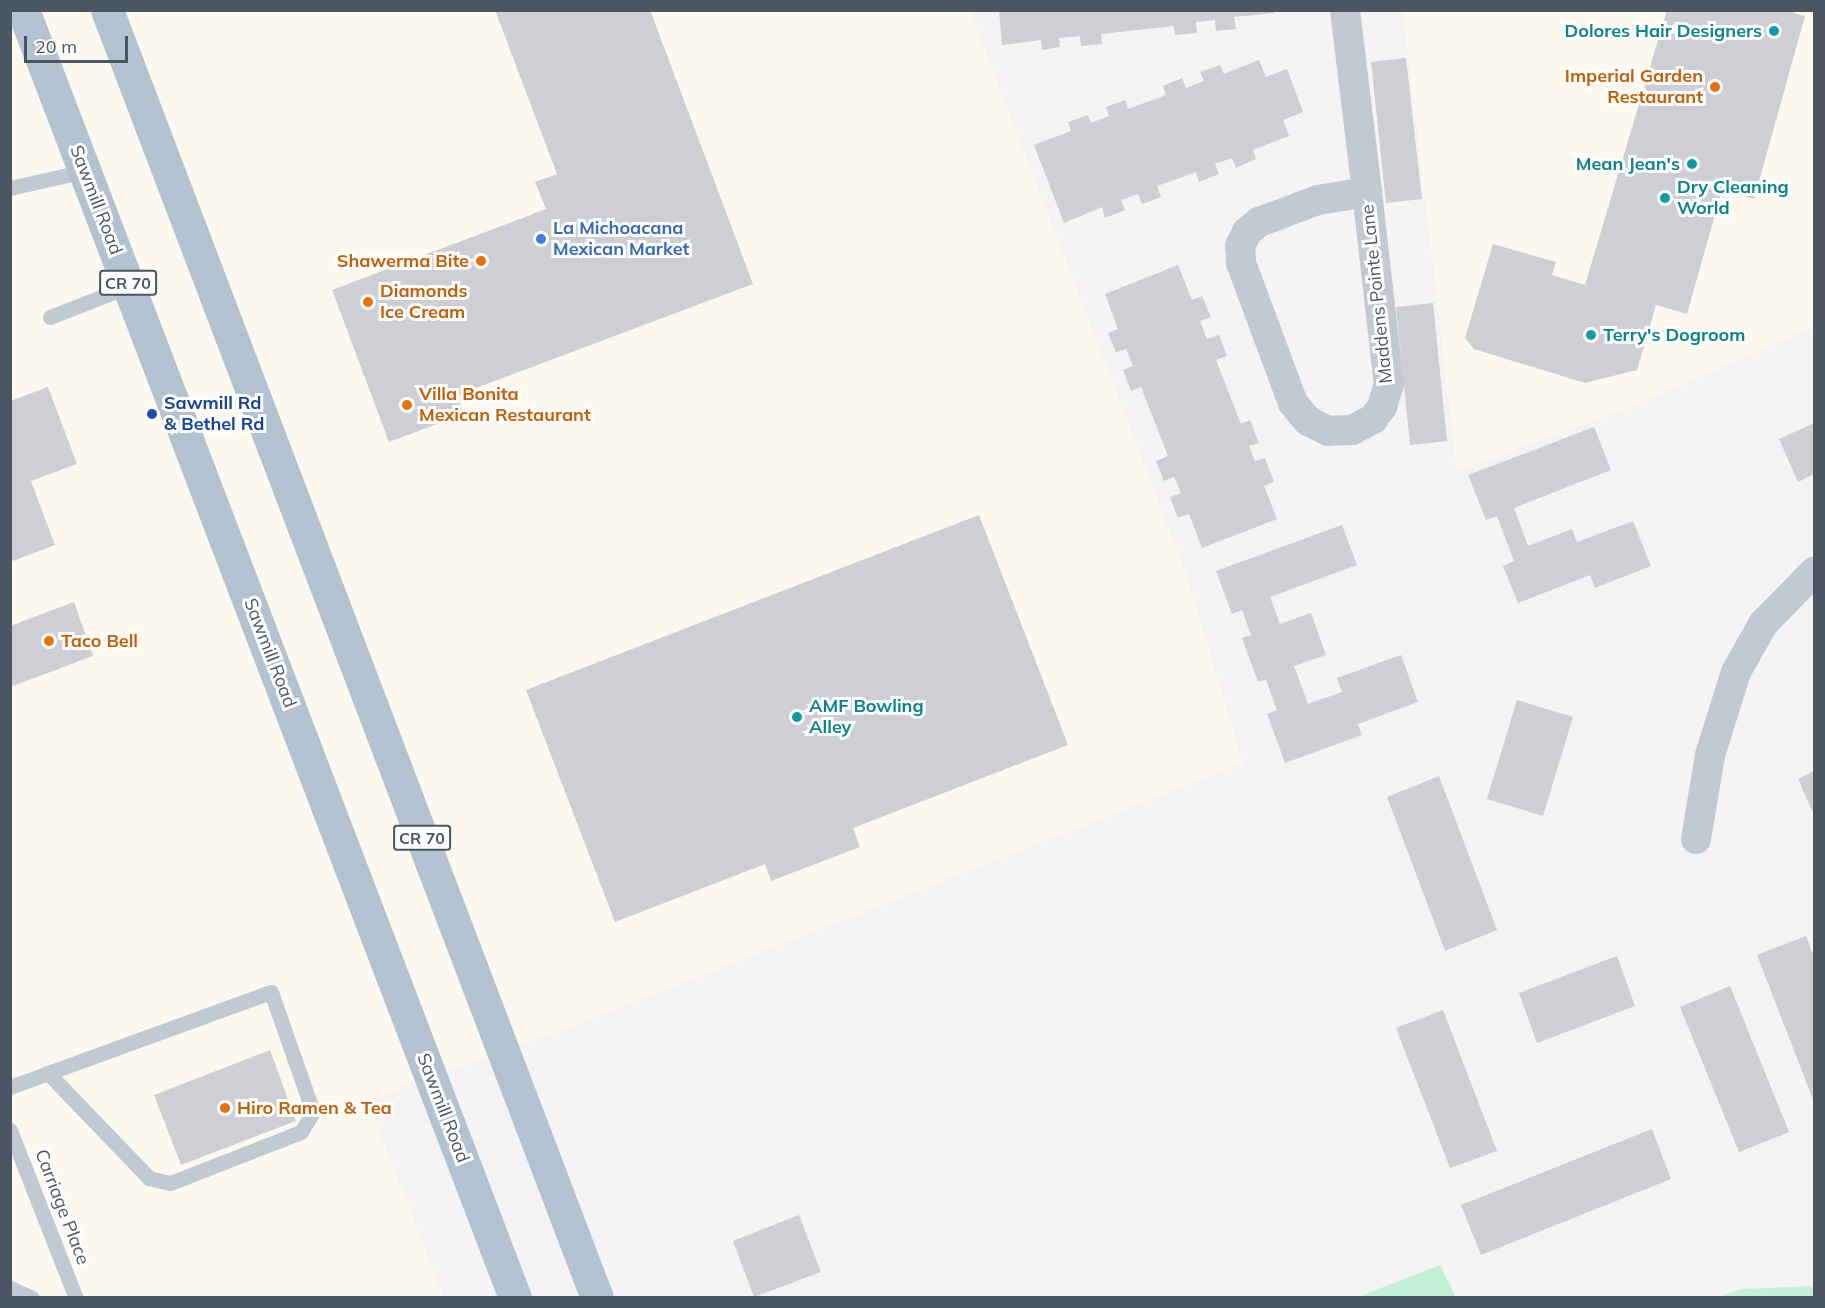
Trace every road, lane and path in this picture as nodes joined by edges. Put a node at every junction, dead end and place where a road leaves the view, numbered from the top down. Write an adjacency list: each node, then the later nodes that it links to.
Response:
1 (23, 10): 4 (main road, Sawmill Road / CR 70)
2 (106, 10): 18 (main road, CR 70)
3 (1345, 10): 6 (street, Maddens Pointe Lane)
4 (85, 171): 5 (lane); 7 (main road, Sawmill Road / CR 70)
5 (10, 188)
6 (1367, 192): 6 (street, Maddens Pointe Lane)
7 (129, 286): 8 (lane); 17 (main road, Sawmill Road / CR 70)
8 (50, 316)
9 (1815, 572): 10 (street)
10 (1696, 839)
11 (48, 1073): 11 (lane); 12 (lane)
12 (10, 1088)
13 (10, 1130): 16 (lane, Carriage Place)
14 (10, 1288): 15 (lane)
15 (33, 1298)
16 (76, 1298)
17 (515, 1298)
18 (597, 1298)

